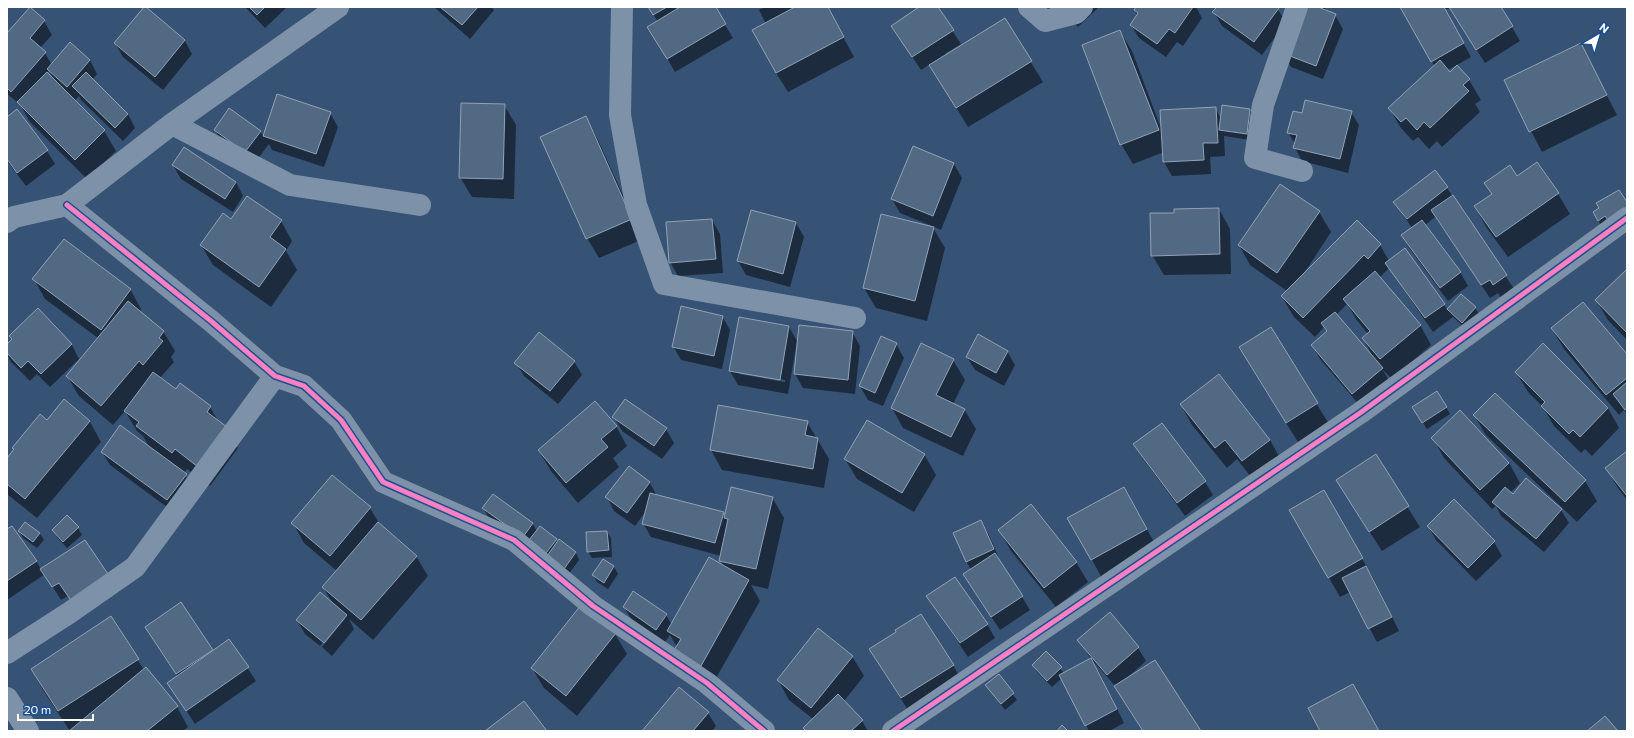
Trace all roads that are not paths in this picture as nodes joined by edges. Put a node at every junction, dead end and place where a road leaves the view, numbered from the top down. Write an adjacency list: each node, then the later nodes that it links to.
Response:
1 (338, 7): 6 (street)
2 (622, 7): 12 (street)
3 (1030, 7): 4 (street)
4 (1082, 7)
5 (1297, 7): 7 (street)
6 (172, 124): 8 (street); 9 (street)
7 (1302, 171)
8 (67, 205): 10 (street); 13 (street)
9 (420, 205)
10 (9, 214)
11 (1627, 218): 18 (street)
12 (855, 318)
13 (275, 376): 14 (street); 17 (street)
14 (7, 653)
15 (7, 698): 16 (street)
16 (28, 731)
17 (764, 731)
18 (893, 731)

